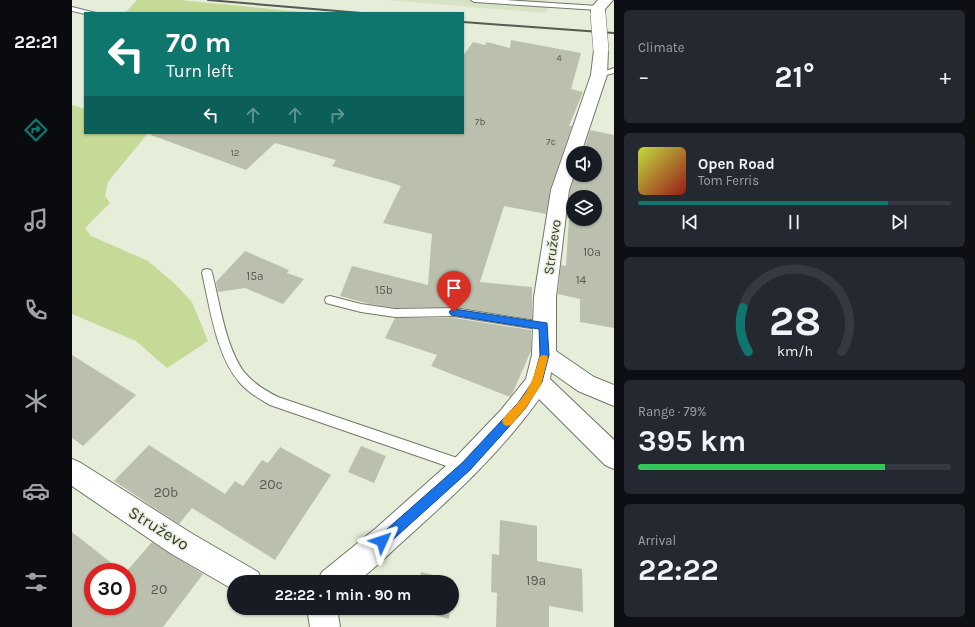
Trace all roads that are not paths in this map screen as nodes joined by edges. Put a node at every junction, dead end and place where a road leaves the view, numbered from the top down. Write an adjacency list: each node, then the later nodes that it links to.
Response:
1 (474, 0): 2 (lane)
2 (600, 7): 5 (street, Struževo, bridge)
3 (72, 9): 4 (lane)
4 (88, 12)
5 (606, 73): 8 (street, Struževo)
6 (207, 273): 13 (lane)
7 (330, 300): 8 (lane)
8 (544, 326): 9 (street, Struževo)
9 (544, 355): 10 (street, Struževo); 11 (street)
10 (537, 382): 12 (street); 13 (street, Struževo)
11 (614, 396)
12 (614, 457)
13 (466, 467): 16 (street, Struževo)
14 (72, 471): 15 (street, Struževo)
15 (235, 575)
16 (341, 575)
17 (323, 615): 18 (street)
18 (326, 627)

